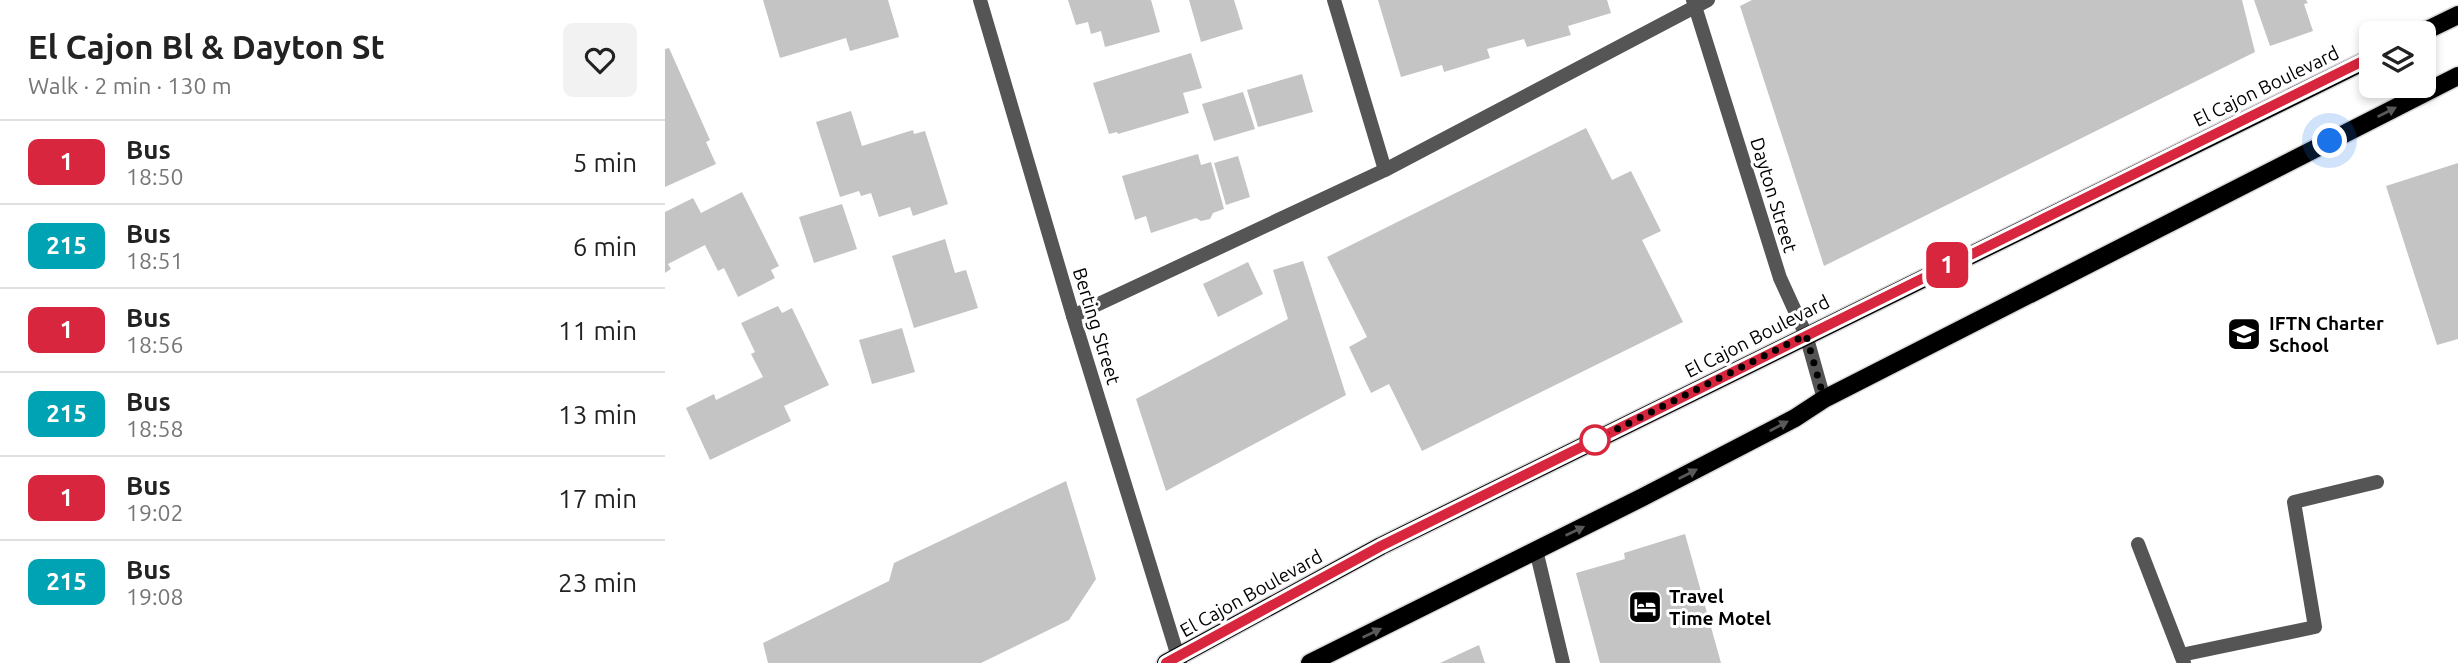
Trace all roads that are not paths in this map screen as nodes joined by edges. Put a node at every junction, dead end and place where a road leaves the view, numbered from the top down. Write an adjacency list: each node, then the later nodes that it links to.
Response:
1 (979, 0): 9 (street, Berting Street)
2 (1335, 0): 8 (street)
3 (1699, 2): 8 (street); 10 (street, Dayton Street)
4 (2458, 15): 5 (main road)
5 (2436, 26)
6 (2359, 64): 10 (main road, El Cajon Boulevard)
7 (2458, 76): 11 (main road, one-way to 7)
8 (1385, 170): 9 (street)
9 (1073, 316): 16 (street, Berting Street)
10 (1806, 335): 11 (street, Dayton Street); 16 (main road, El Cajon Boulevard)
11 (1824, 399): 14 (main road, one-way to 11)
12 (2377, 482): 15 (street)
13 (2138, 544): 15 (street)
14 (1536, 550): 17 (main road, one-way to 14); 18 (street)
15 (2183, 659)
16 (1175, 661)
17 (1310, 663)
18 (1563, 663)

